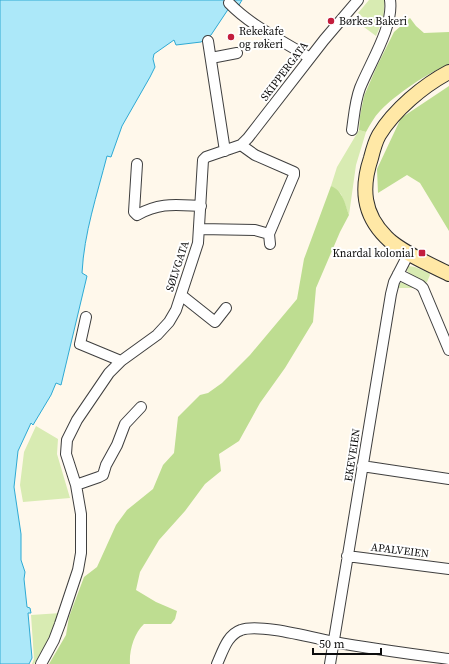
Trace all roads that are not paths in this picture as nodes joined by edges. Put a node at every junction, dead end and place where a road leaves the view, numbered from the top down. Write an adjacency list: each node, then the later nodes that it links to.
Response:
1 (358, 0): 7 (street, SKIPPERGATA)
2 (390, 0): 9 (street)
3 (230, 3): 7 (street)
4 (208, 41): 6 (street)
5 (237, 53): 6 (street)
6 (211, 58): 11 (street)
7 (310, 58): 10 (street, SKIPPERGATA)
8 (449, 72): 16 (street)
9 (352, 130)
10 (241, 145): 11 (street, SKIPPERGATA); 15 (street)
11 (225, 151): 12 (street, SKIPPERGATA)
12 (206, 157): 14 (street, SØLVGATA)
13 (136, 164): 14 (street)
14 (201, 206): 15 (street, SØLVGATA)
15 (200, 229): 19 (street, SØLVGATA)
16 (409, 253): 17 (street, EKEVEIEN); 18 (street)
17 (398, 274): 22 (street); 25 (street, EKEVEIEN)
18 (449, 274)
19 (181, 295): 20 (street); 23 (street, SØLVGATA)
20 (226, 308)
21 (86, 317): 23 (street)
22 (449, 350)
23 (121, 361): 27 (street, SØLVGATA)
24 (141, 407): 27 (street)
25 (362, 466): 26 (street); 28 (street, EKEVEIEN)
26 (449, 479)
27 (76, 485): 32 (street, SØLVGATA)
28 (347, 556): 29 (street, APALVEIEN); 30 (street, EKEVEIEN)
29 (449, 569)
30 (333, 642): 31 (street); 33 (street); 34 (street, EKEVEIEN)
31 (449, 659)
32 (43, 660)
33 (217, 664)
34 (330, 664)

